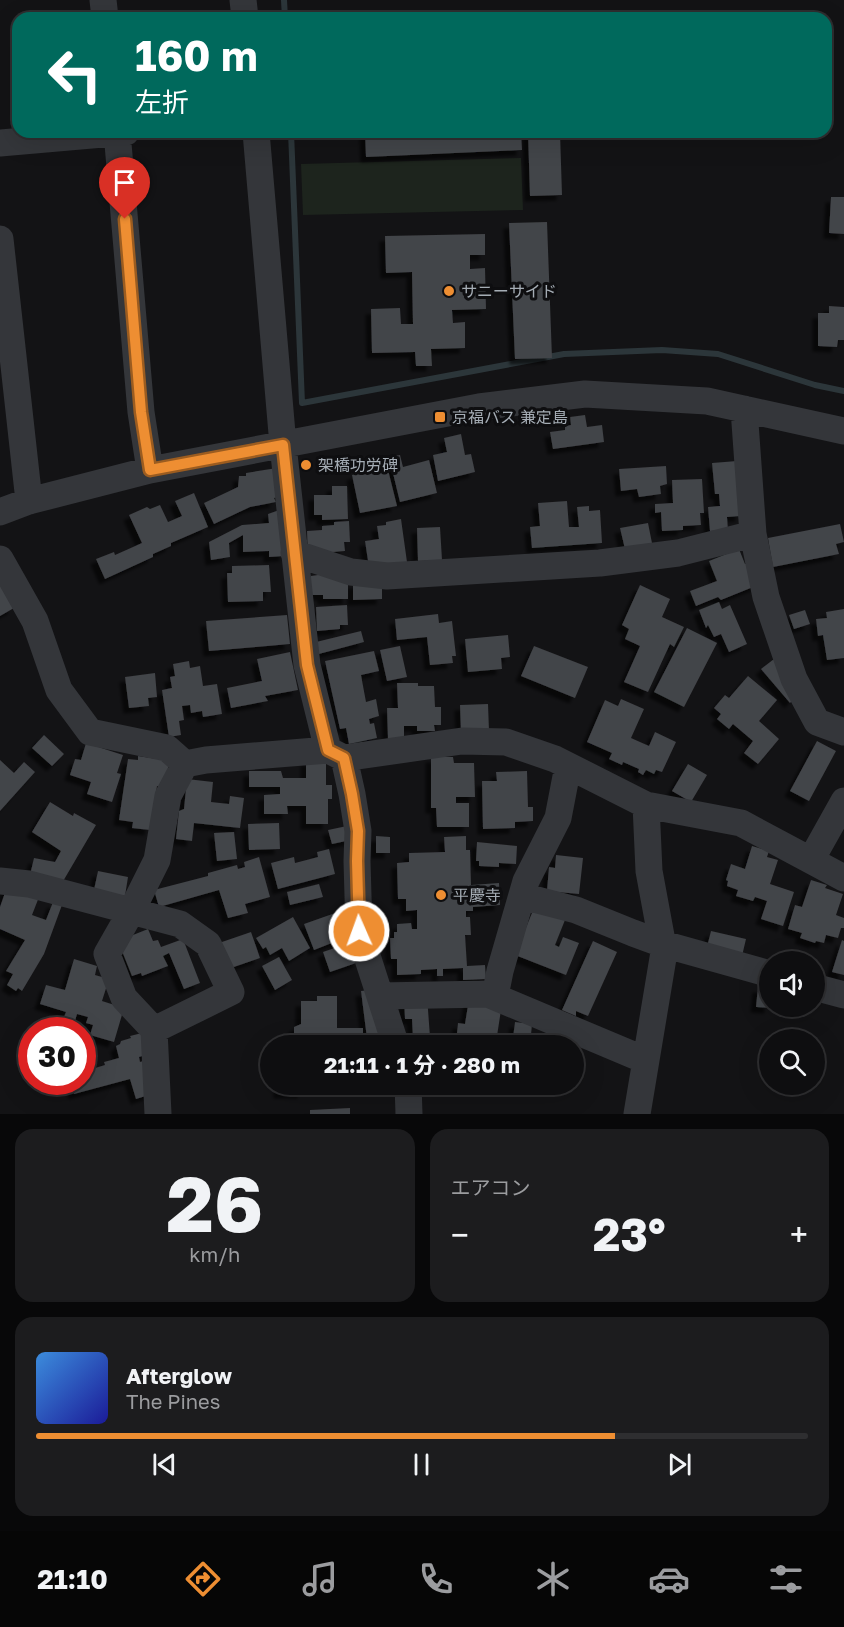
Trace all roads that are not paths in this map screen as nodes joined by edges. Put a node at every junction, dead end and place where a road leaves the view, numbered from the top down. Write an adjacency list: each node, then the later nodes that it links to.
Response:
1 (55, 138): 4 (street)
2 (120, 138): 9 (street)
3 (257, 138): 8 (street)
4 (0, 143)
5 (0, 239): 10 (street)
6 (744, 409): 7 (street); 8 (street); 12 (street)
7 (844, 432)
8 (283, 445): 9 (street); 13 (street)
9 (150, 470): 10 (street)
10 (29, 501): 11 (street)
11 (0, 512)
12 (753, 534): 13 (street); 15 (street)
13 (294, 553): 16 (street)
14 (0, 559): 17 (street)
15 (844, 732)
16 (336, 754): 17 (street); 18 (street); 30 (street)
17 (185, 764): 25 (street)
18 (568, 766): 20 (street); 24 (street)
19 (844, 801): 21 (street)
20 (646, 805): 21 (street); 26 (street)
21 (811, 860): 22 (street)
22 (844, 878)
23 (0, 881): 25 (street)
24 (522, 896): 26 (street); 31 (street)
25 (132, 910): 32 (street); 32 (street)
26 (663, 944): 27 (street); 34 (street)
27 (759, 971)
28 (825, 990): 29 (street)
29 (844, 995)
30 (380, 996): 31 (street); 33 (street)
31 (495, 996): 34 (street)
32 (154, 1030): 36 (street)
33 (392, 1035)
34 (645, 1060): 38 (street)
35 (408, 1095): 37 (street)
36 (158, 1114)
37 (409, 1114)
38 (637, 1114)

